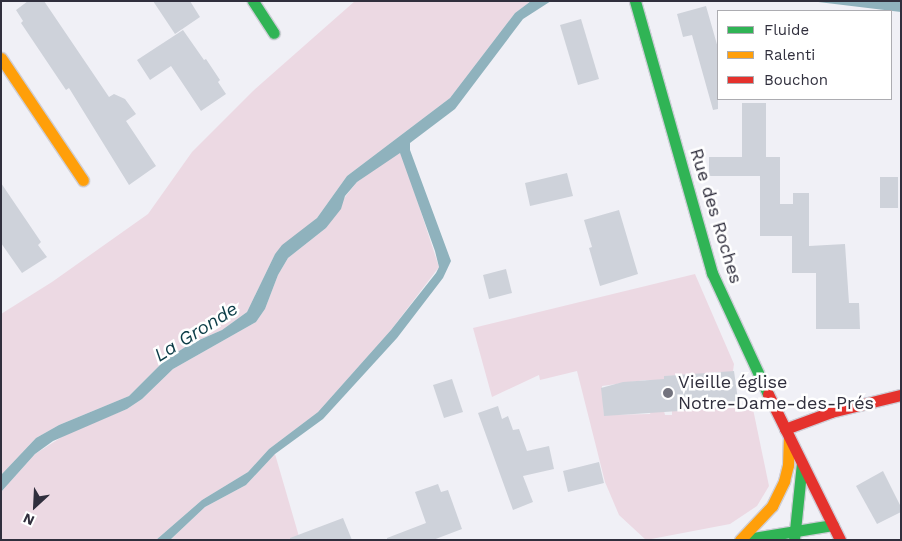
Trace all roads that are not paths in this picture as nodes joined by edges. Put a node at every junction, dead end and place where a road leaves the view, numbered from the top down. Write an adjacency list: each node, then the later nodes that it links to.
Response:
1 (253, 1): 3 (street)
2 (636, 1): 7 (street, Rue des Roches)
3 (274, 33)
4 (1, 58): 5 (street)
5 (83, 180)
6 (901, 395): 7 (street)
7 (787, 432): 8 (street, Rue des Roches); 11 (street)
8 (802, 463): 9 (street, Rue des Roches); 10 (street)
9 (832, 525): 10 (street); 12 (street, Rue des Roches)
10 (794, 535): 11 (street)
11 (741, 540)
12 (840, 540)

